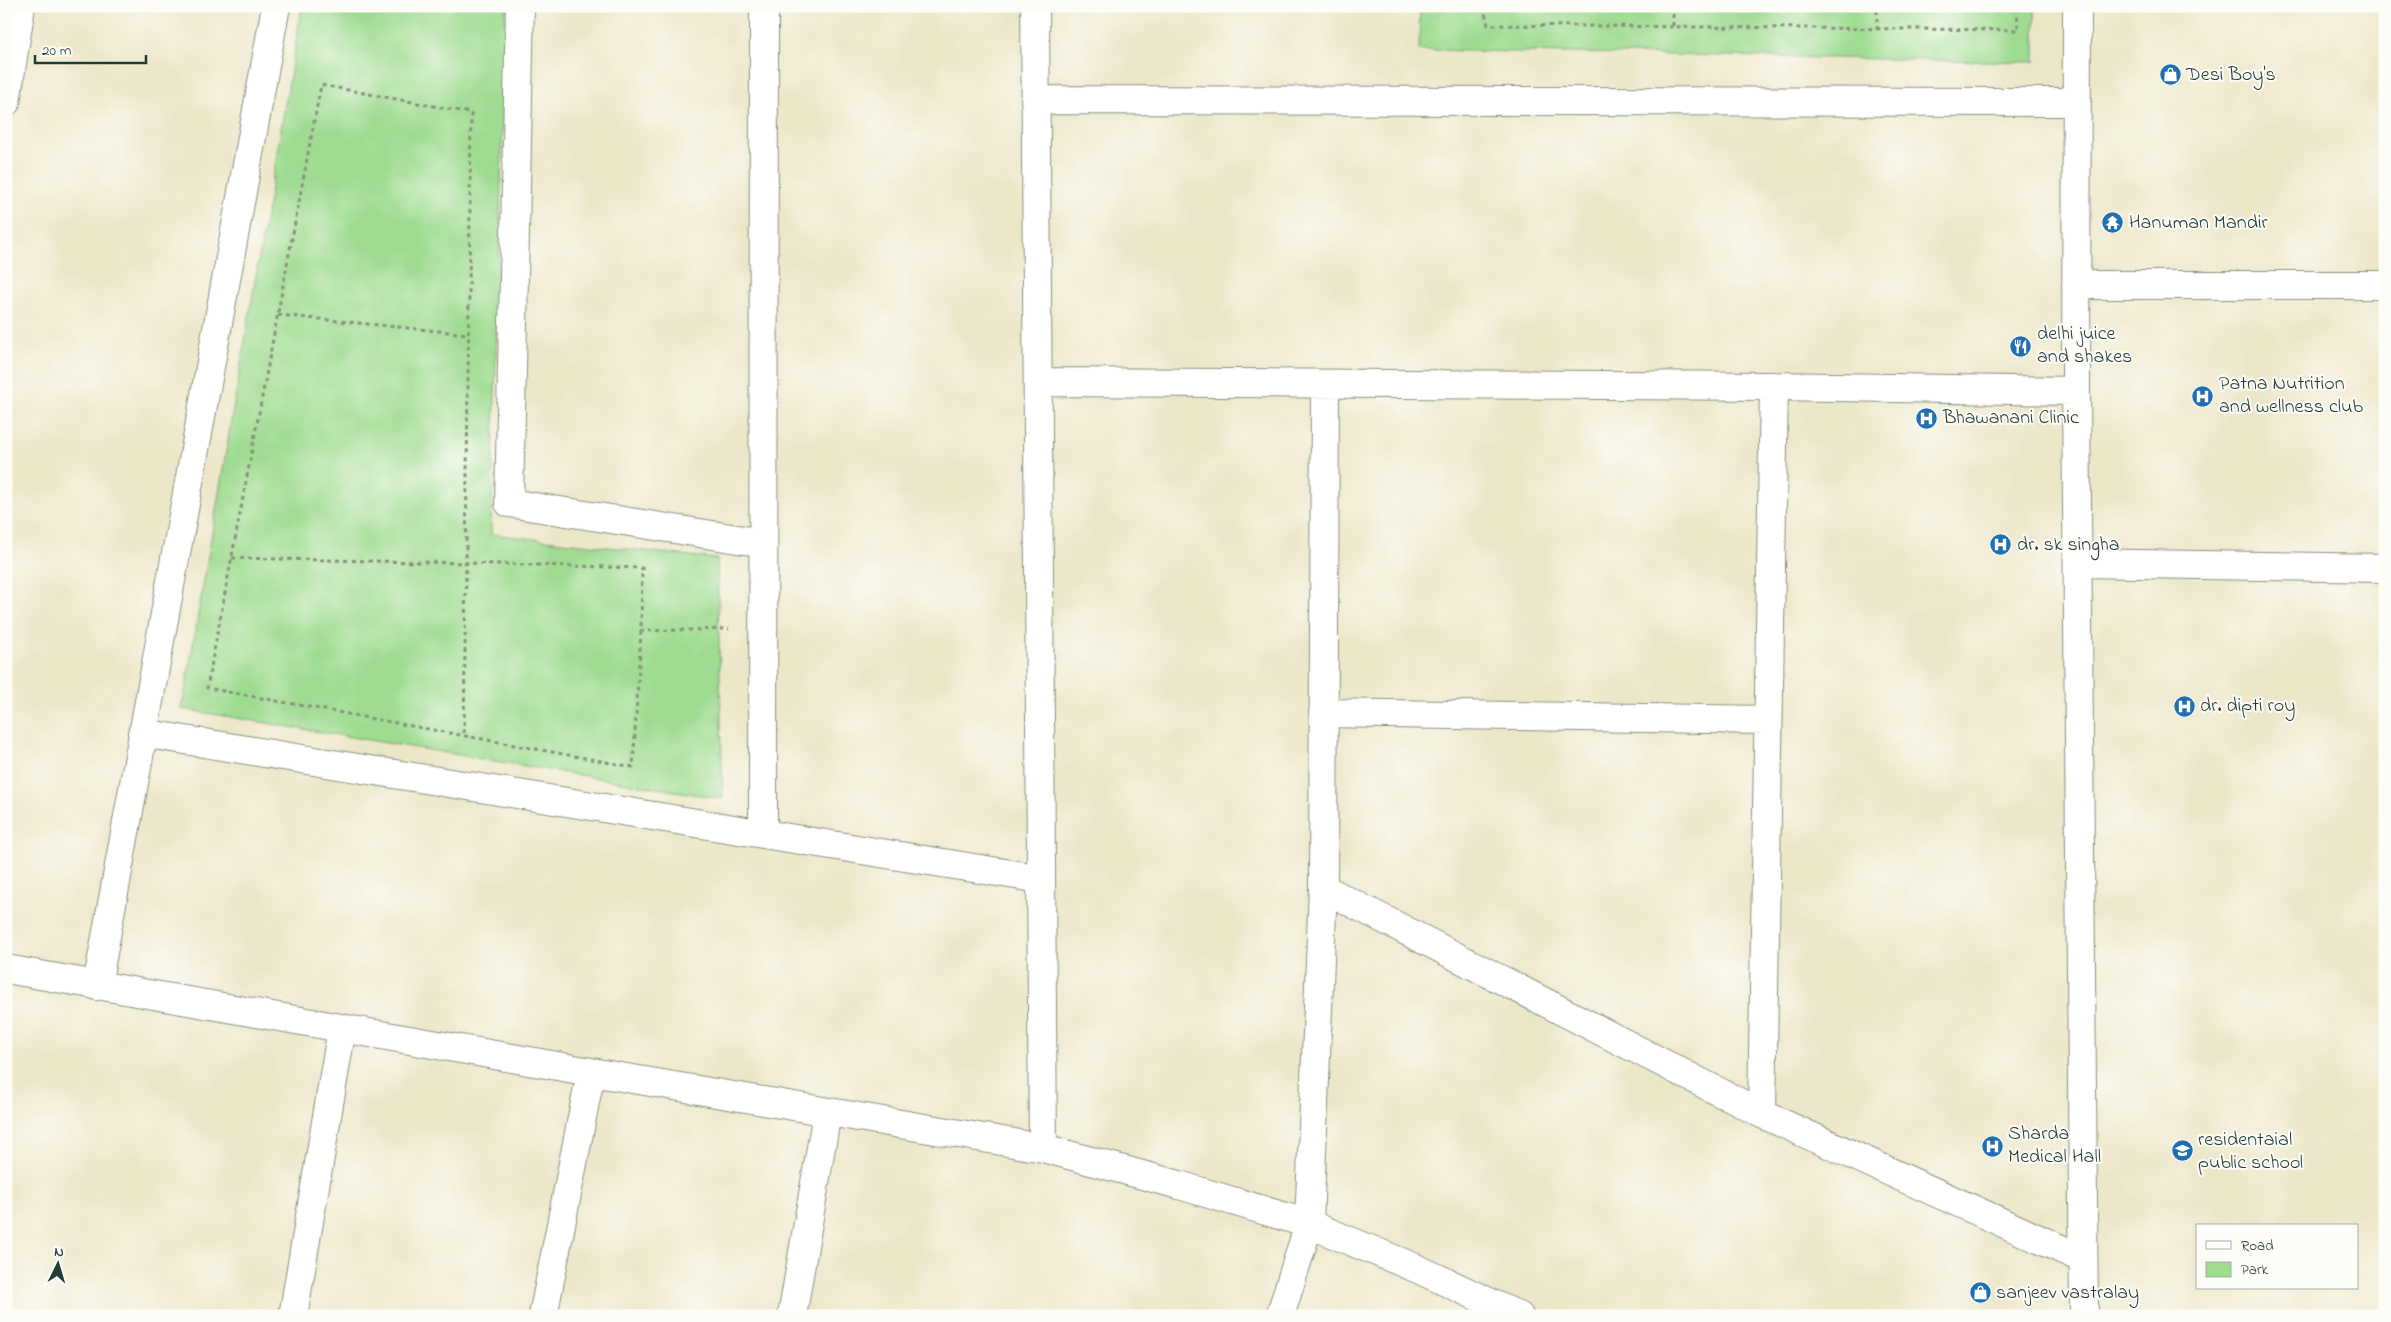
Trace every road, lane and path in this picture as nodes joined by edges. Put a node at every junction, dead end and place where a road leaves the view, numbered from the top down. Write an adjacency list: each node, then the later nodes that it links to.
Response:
1 (21, 6): 14 (street)
2 (276, 6): 33 (street)
3 (520, 6): 24 (street)
4 (764, 6): 24 (street)
5 (1034, 6): 13 (street)
6 (1483, 6): 11 (path)
7 (1673, 6): 11 (path)
8 (1877, 6): 12 (path)
9 (2017, 6): 12 (path)
10 (2077, 6): 15 (street)
11 (1673, 27): 12 (path)
12 (1877, 30)
13 (1035, 100): 15 (street); 20 (street)
14 (6, 102)
15 (2076, 102): 16 (street)
16 (2076, 285): 17 (street); 23 (street)
17 (2385, 285)
18 (278, 315): 19 (path); 19 (path); 25 (path)
19 (468, 334): 26 (path)
20 (1038, 382): 21 (street); 36 (street)
21 (1325, 384): 22 (street); 31 (street)
22 (1774, 386): 23 (street); 32 (street)
23 (2076, 391): 27 (street)
24 (763, 543): 29 (street)
25 (232, 558): 26 (path); 34 (path)
26 (466, 563): 30 (path); 34 (path)
27 (2078, 563): 28 (street); 46 (street)
28 (2385, 568)
29 (762, 628): 30 (path); 35 (street)
30 (641, 632): 34 (path)
31 (1324, 714): 32 (street); 37 (street)
32 (1768, 720): 43 (street)
33 (142, 733): 35 (street); 39 (street)
34 (464, 736)
35 (762, 833): 36 (street)
36 (1041, 879): 44 (street)
37 (1323, 888): 43 (street); 45 (street)
38 (6, 969): 39 (street)
39 (98, 986): 40 (street)
40 (342, 1028): 41 (street); 47 (street)
41 (592, 1072): 42 (street); 48 (street)
42 (827, 1113): 44 (street); 49 (street)
43 (1762, 1114): 46 (street)
44 (1042, 1148): 45 (street)
45 (1309, 1224): 50 (street); 51 (street)
46 (2083, 1259): 52 (street)
47 (293, 1316)
48 (543, 1316)
49 (792, 1316)
50 (1280, 1316)
51 (1519, 1316)
52 (2084, 1316)

